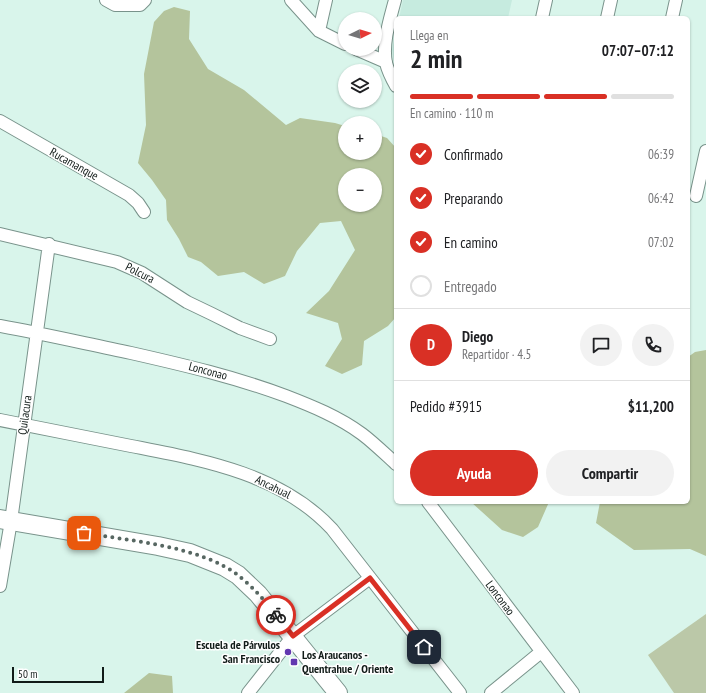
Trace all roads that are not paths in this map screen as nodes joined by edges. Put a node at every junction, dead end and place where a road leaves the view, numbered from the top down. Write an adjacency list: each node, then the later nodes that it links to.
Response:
1 (106, 0): 2 (street)
2 (146, 0)
3 (291, 0): 12 (street)
4 (326, 0): 12 (street)
5 (394, 0): 15 (street)
6 (546, 0): 9 (street)
7 (611, 0): 10 (street)
8 (676, 0): 11 (street)
9 (542, 16)
10 (607, 16)
11 (672, 16)
12 (319, 31): 13 (street)
13 (338, 40)
14 (372, 56): 15 (street)
15 (386, 62): 16 (street)
16 (394, 81)
17 (0, 121): 20 (street, Rucamanque)
18 (706, 151): 19 (street)
19 (696, 196)
20 (144, 212)
21 (0, 234): 22 (street, Polcura)
22 (49, 244): 24 (street, Quilacura); 25 (street, Polcura)
23 (0, 326): 24 (street, Lonconao)
24 (36, 333): 27 (street, Quilacura); 28 (street, Lonconao)
25 (270, 339)
26 (0, 420): 27 (street, Ancahual)
27 (23, 425): 30 (street, Quilacura); 31 (street, Ancahual)
28 (394, 462)
29 (430, 504): 34 (street, Lonconao)
30 (5, 520): 32 (street, Quilacura); 33 (street)
31 (370, 578): 33 (street); 37 (street, Ancahual)
32 (0, 586)
33 (293, 636): 35 (street); 36 (street)
34 (541, 652): 38 (street); 39 (street, Lonconao)
35 (248, 693)
36 (338, 693)
37 (460, 693)
38 (491, 693)
39 (573, 693)

